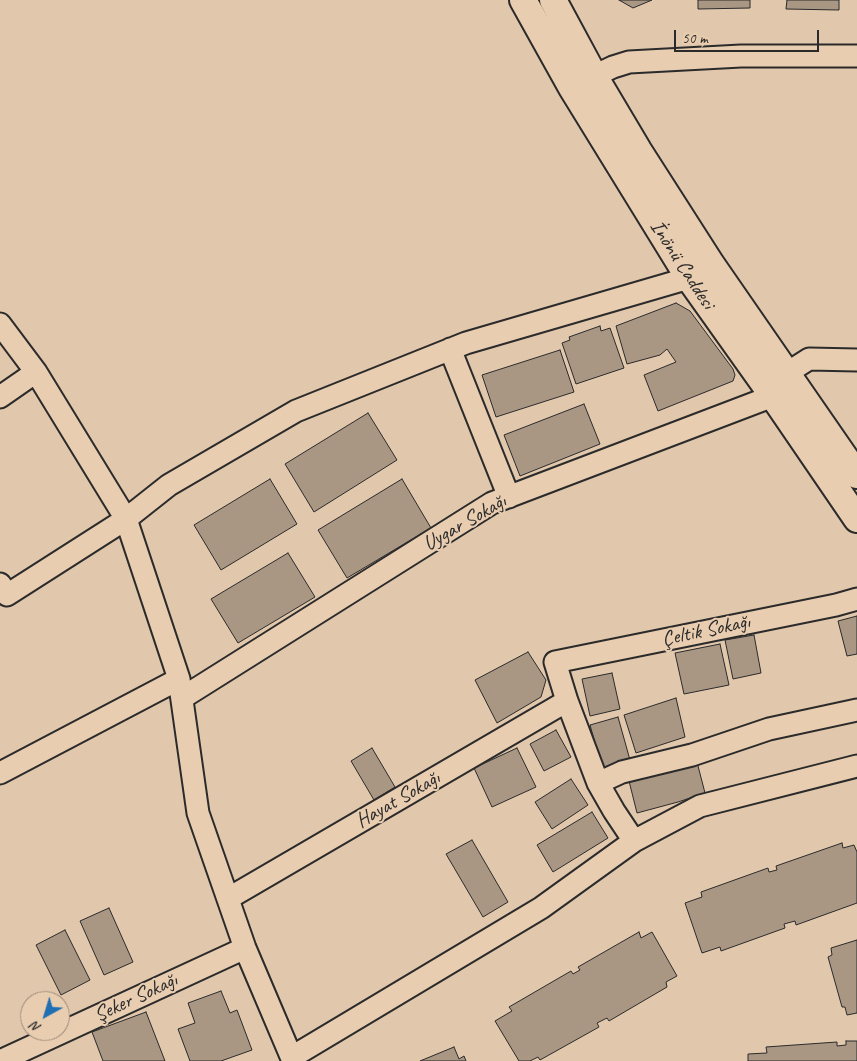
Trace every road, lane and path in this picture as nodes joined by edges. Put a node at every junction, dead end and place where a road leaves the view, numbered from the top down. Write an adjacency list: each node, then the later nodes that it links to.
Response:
1 (523, 0): 5 (main road, İnönü Caddesi)
2 (553, 0): 4 (main road)
3 (857, 56): 4 (street)
4 (594, 76): 5 (main road)
5 (627, 156): 6 (main road); 7 (main road, İnönü Caddesi)
6 (711, 264): 7 (street); 12 (main road)
7 (689, 278): 9 (street); 13 (main road, İnönü Caddesi)
8 (0, 324): 11 (street)
9 (450, 349): 16 (street); 17 (street)
10 (857, 360): 12 (street)
11 (36, 372): 14 (street); 17 (street)
12 (787, 372): 15 (main road)
13 (773, 396): 16 (street, Uygar Sokağı); 18 (main road, İnönü Caddesi)
14 (0, 397)
15 (857, 475)
16 (509, 497): 21 (street, Uygar Sokağı)
17 (126, 519): 19 (street); 21 (street)
18 (857, 519)
19 (0, 584)
20 (857, 599): 22 (street, Çeltik Sokağı)
21 (181, 689): 25 (street, Uygar Sokağı); 28 (street)
22 (567, 701): 26 (street); 28 (street, Hayat Sokağı)
23 (857, 710): 26 (street)
24 (857, 766): 27 (street)
25 (0, 773)
26 (598, 783): 27 (street)
27 (634, 841): 30 (street)
28 (229, 898): 29 (street)
29 (245, 948): 30 (street); 31 (street, Şeker Sokağı)
30 (293, 1059)
31 (0, 1061)

